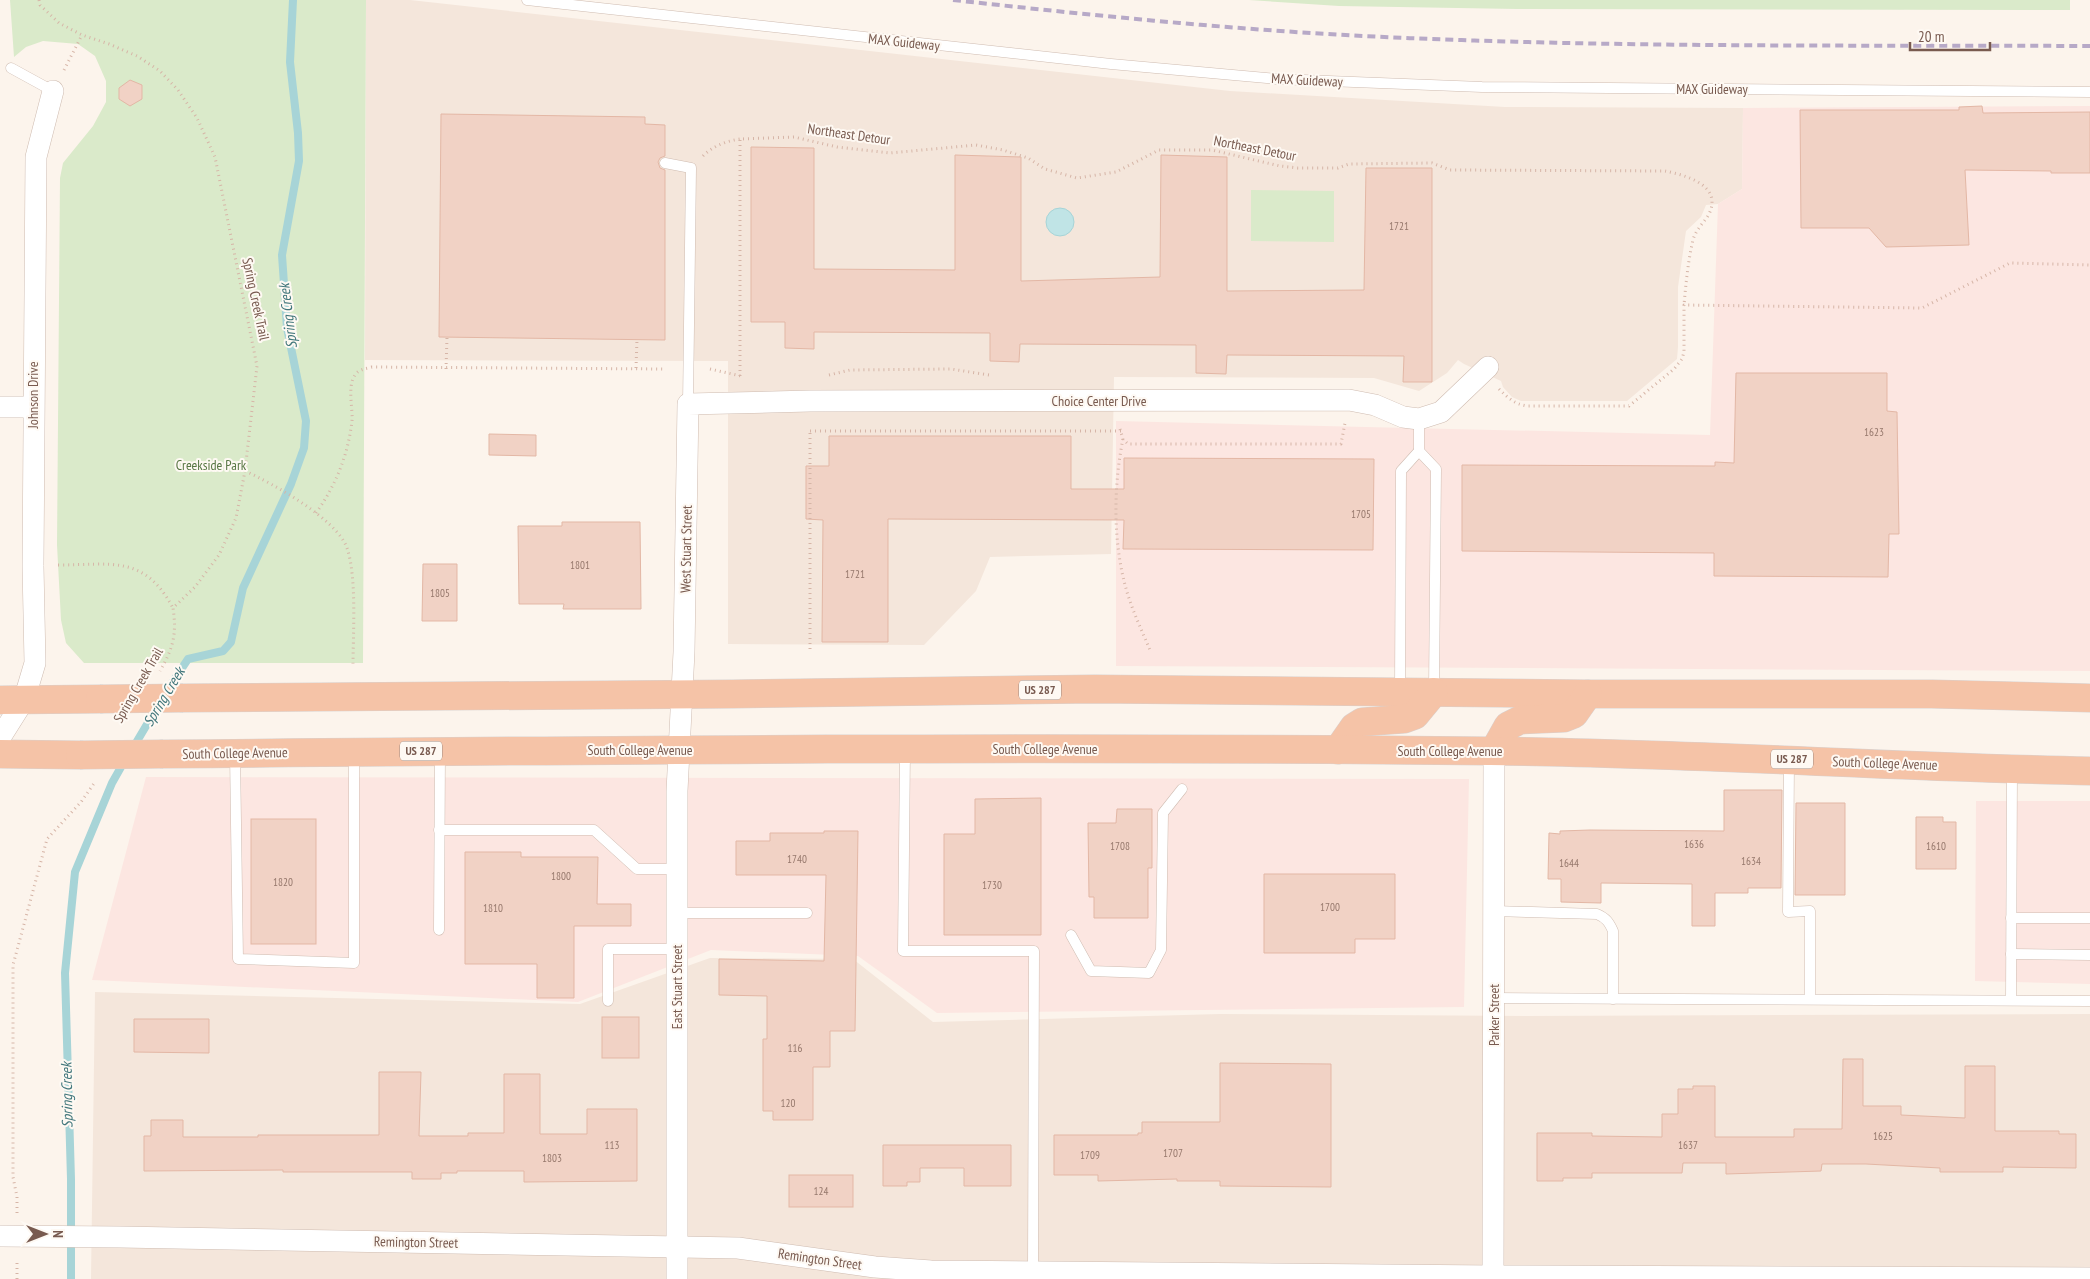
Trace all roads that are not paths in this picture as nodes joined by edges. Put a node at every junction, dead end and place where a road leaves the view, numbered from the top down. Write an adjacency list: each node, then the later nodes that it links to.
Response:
1 (527, 0): 4 (lane, MAX Guideway)
2 (11, 68): 3 (lane)
3 (53, 91): 9 (street, Johnson Drive)
4 (2090, 92)
5 (665, 163): 7 (lane)
6 (1492, 376): 10 (street)
7 (688, 404): 10 (street, Choice Center Drive); 14 (street, West Stuart Street)
8 (0, 407): 9 (street)
9 (33, 407): 17 (street, Johnson Drive)
10 (1419, 419): 11 (lane)
11 (1420, 451): 12 (lane); 13 (lane)
12 (1400, 692): 13 (highway, US 287); 14 (highway, US 287)
13 (1434, 692): 15 (highway, US 287); 21 (highway)
14 (681, 694): 17 (highway, US 287, bridge); 20 (street, East Stuart Street)
15 (1588, 694): 16 (highway, US 287); 23 (highway)
16 (2090, 698)
17 (12, 700): 18 (street, Johnson Drive)
18 (0, 738)
19 (905, 749): 20 (highway, South College Avenue / US 287); 21 (highway, South College Avenue / US 287); 51 (lane)
20 (678, 750): 22 (highway, South College Avenue / US 287); 32 (street, East Stuart Street)
21 (1338, 750): 23 (highway, South College Avenue / US 287)
22 (440, 751): 24 (highway, South College Avenue / US 287); 31 (lane)
23 (1494, 751): 27 (highway, South College Avenue / US 287); 33 (street, Parker Street)
24 (354, 752): 25 (highway, South College Avenue / US 287); 25 (lane)
25 (235, 753): 26 (highway, South College Avenue / US 287, bridge)
26 (0, 754)
27 (1789, 759): 28 (highway, South College Avenue / US 287); 45 (lane)
28 (2012, 768): 29 (highway, South College Avenue / US 287); 36 (lane)
29 (2090, 770)
30 (1182, 789): 39 (lane)
31 (439, 830): 32 (lane); 38 (lane)
32 (677, 870): 34 (street, East Stuart Street)
33 (1494, 911): 43 (street, Parker Street); 44 (lane)
34 (677, 913): 35 (lane); 40 (street, East Stuart Street)
35 (807, 913)
36 (2012, 918): 37 (lane); 41 (lane)
37 (2090, 918)
38 (439, 930)
39 (1071, 935)
40 (677, 949): 47 (lane); 50 (street, East Stuart Street)
41 (2012, 954): 42 (lane); 46 (lane)
42 (2090, 955)
43 (1494, 998): 44 (lane); 52 (street, Parker Street)
44 (1613, 999): 45 (lane)
45 (1810, 999): 46 (lane)
46 (2012, 1000): 48 (lane)
47 (608, 1001)
48 (2090, 1001)
49 (0, 1236): 50 (street, Remington Street)
50 (677, 1246): 51 (street, Remington Street); 54 (street, East Stuart Street)
51 (1033, 1272): 52 (street, Remington Street)
52 (1493, 1277): 53 (street, Remington Street)
53 (2090, 1278)
54 (677, 1279)

